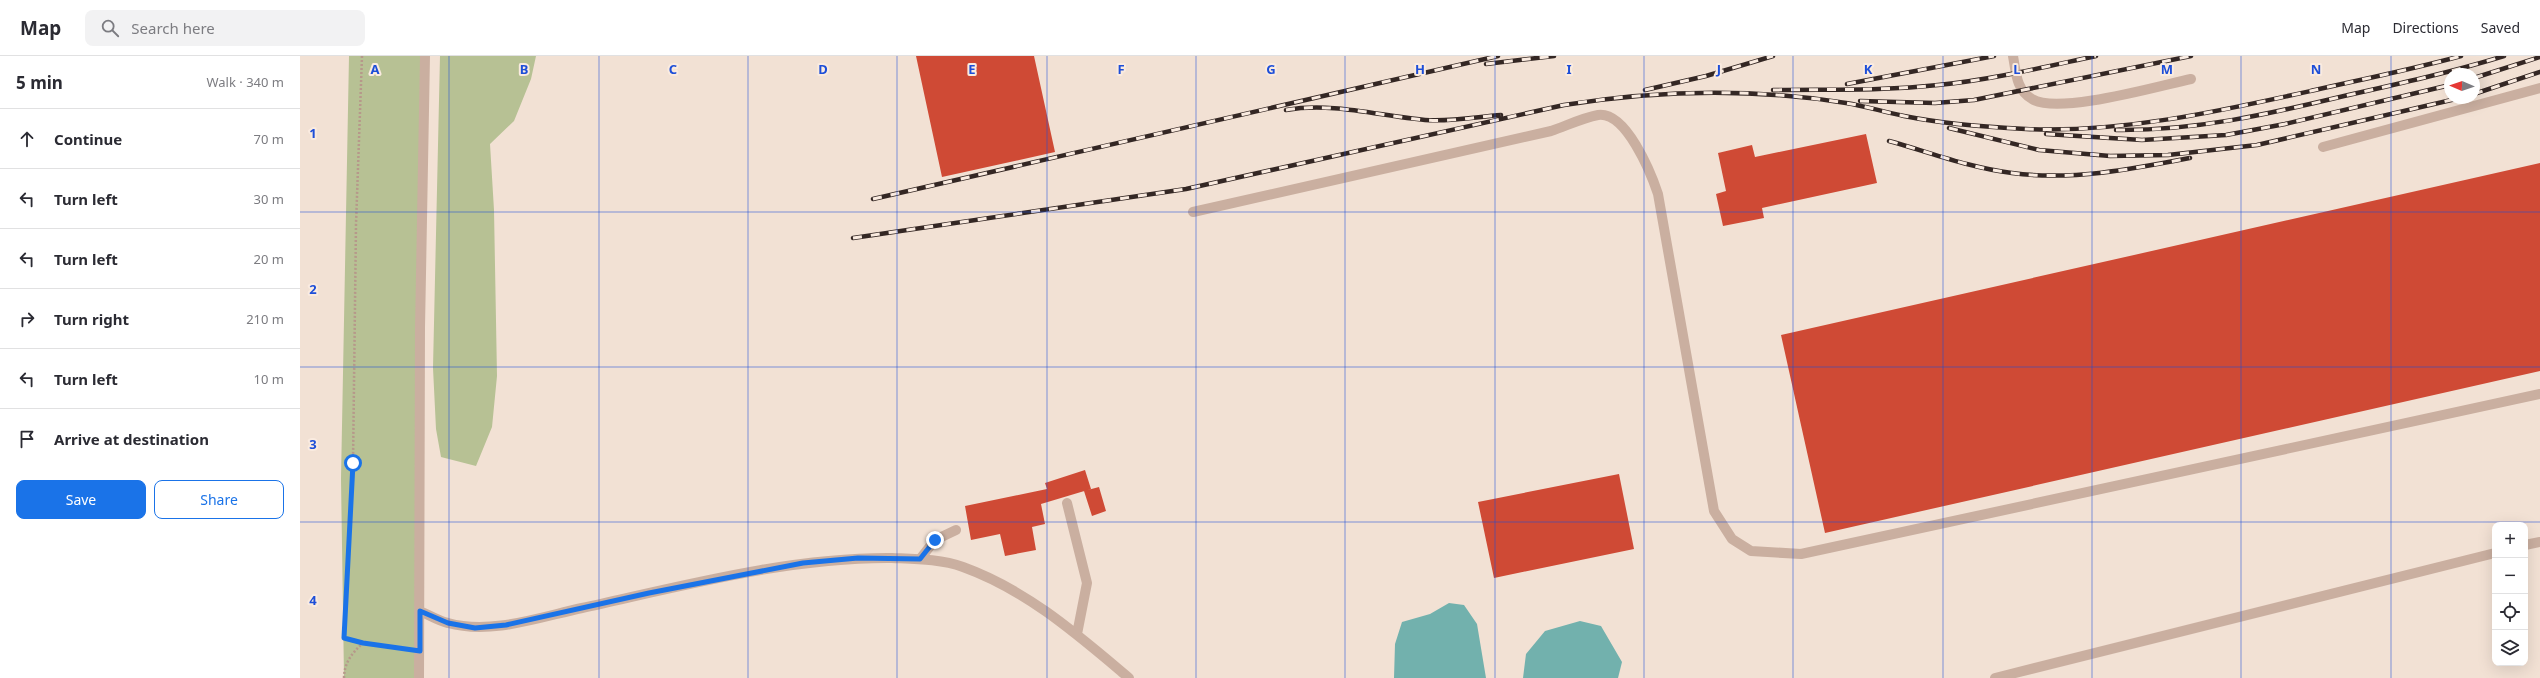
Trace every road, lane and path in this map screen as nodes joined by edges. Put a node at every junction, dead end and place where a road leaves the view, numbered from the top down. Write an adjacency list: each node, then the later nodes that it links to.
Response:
1 (362, 56): 17 (path)
2 (425, 56): 15 (street)
3 (2013, 56): 4 (street)
4 (2191, 79)
5 (2540, 88): 6 (street)
6 (2323, 147)
7 (1193, 212): 8 (street)
8 (2540, 394)
9 (1067, 503): 16 (street)
10 (956, 530): 14 (street)
11 (2540, 542): 12 (street)
12 (2528, 544)
13 (2492, 554): 22 (street)
14 (920, 559): 15 (street); 16 (street)
15 (420, 611): 18 (street)
16 (1077, 634): 21 (street)
17 (363, 643): 18 (path); 19 (path)
18 (420, 651): 20 (street)
19 (344, 678)
20 (419, 678)
21 (1129, 678)
22 (1996, 678)

